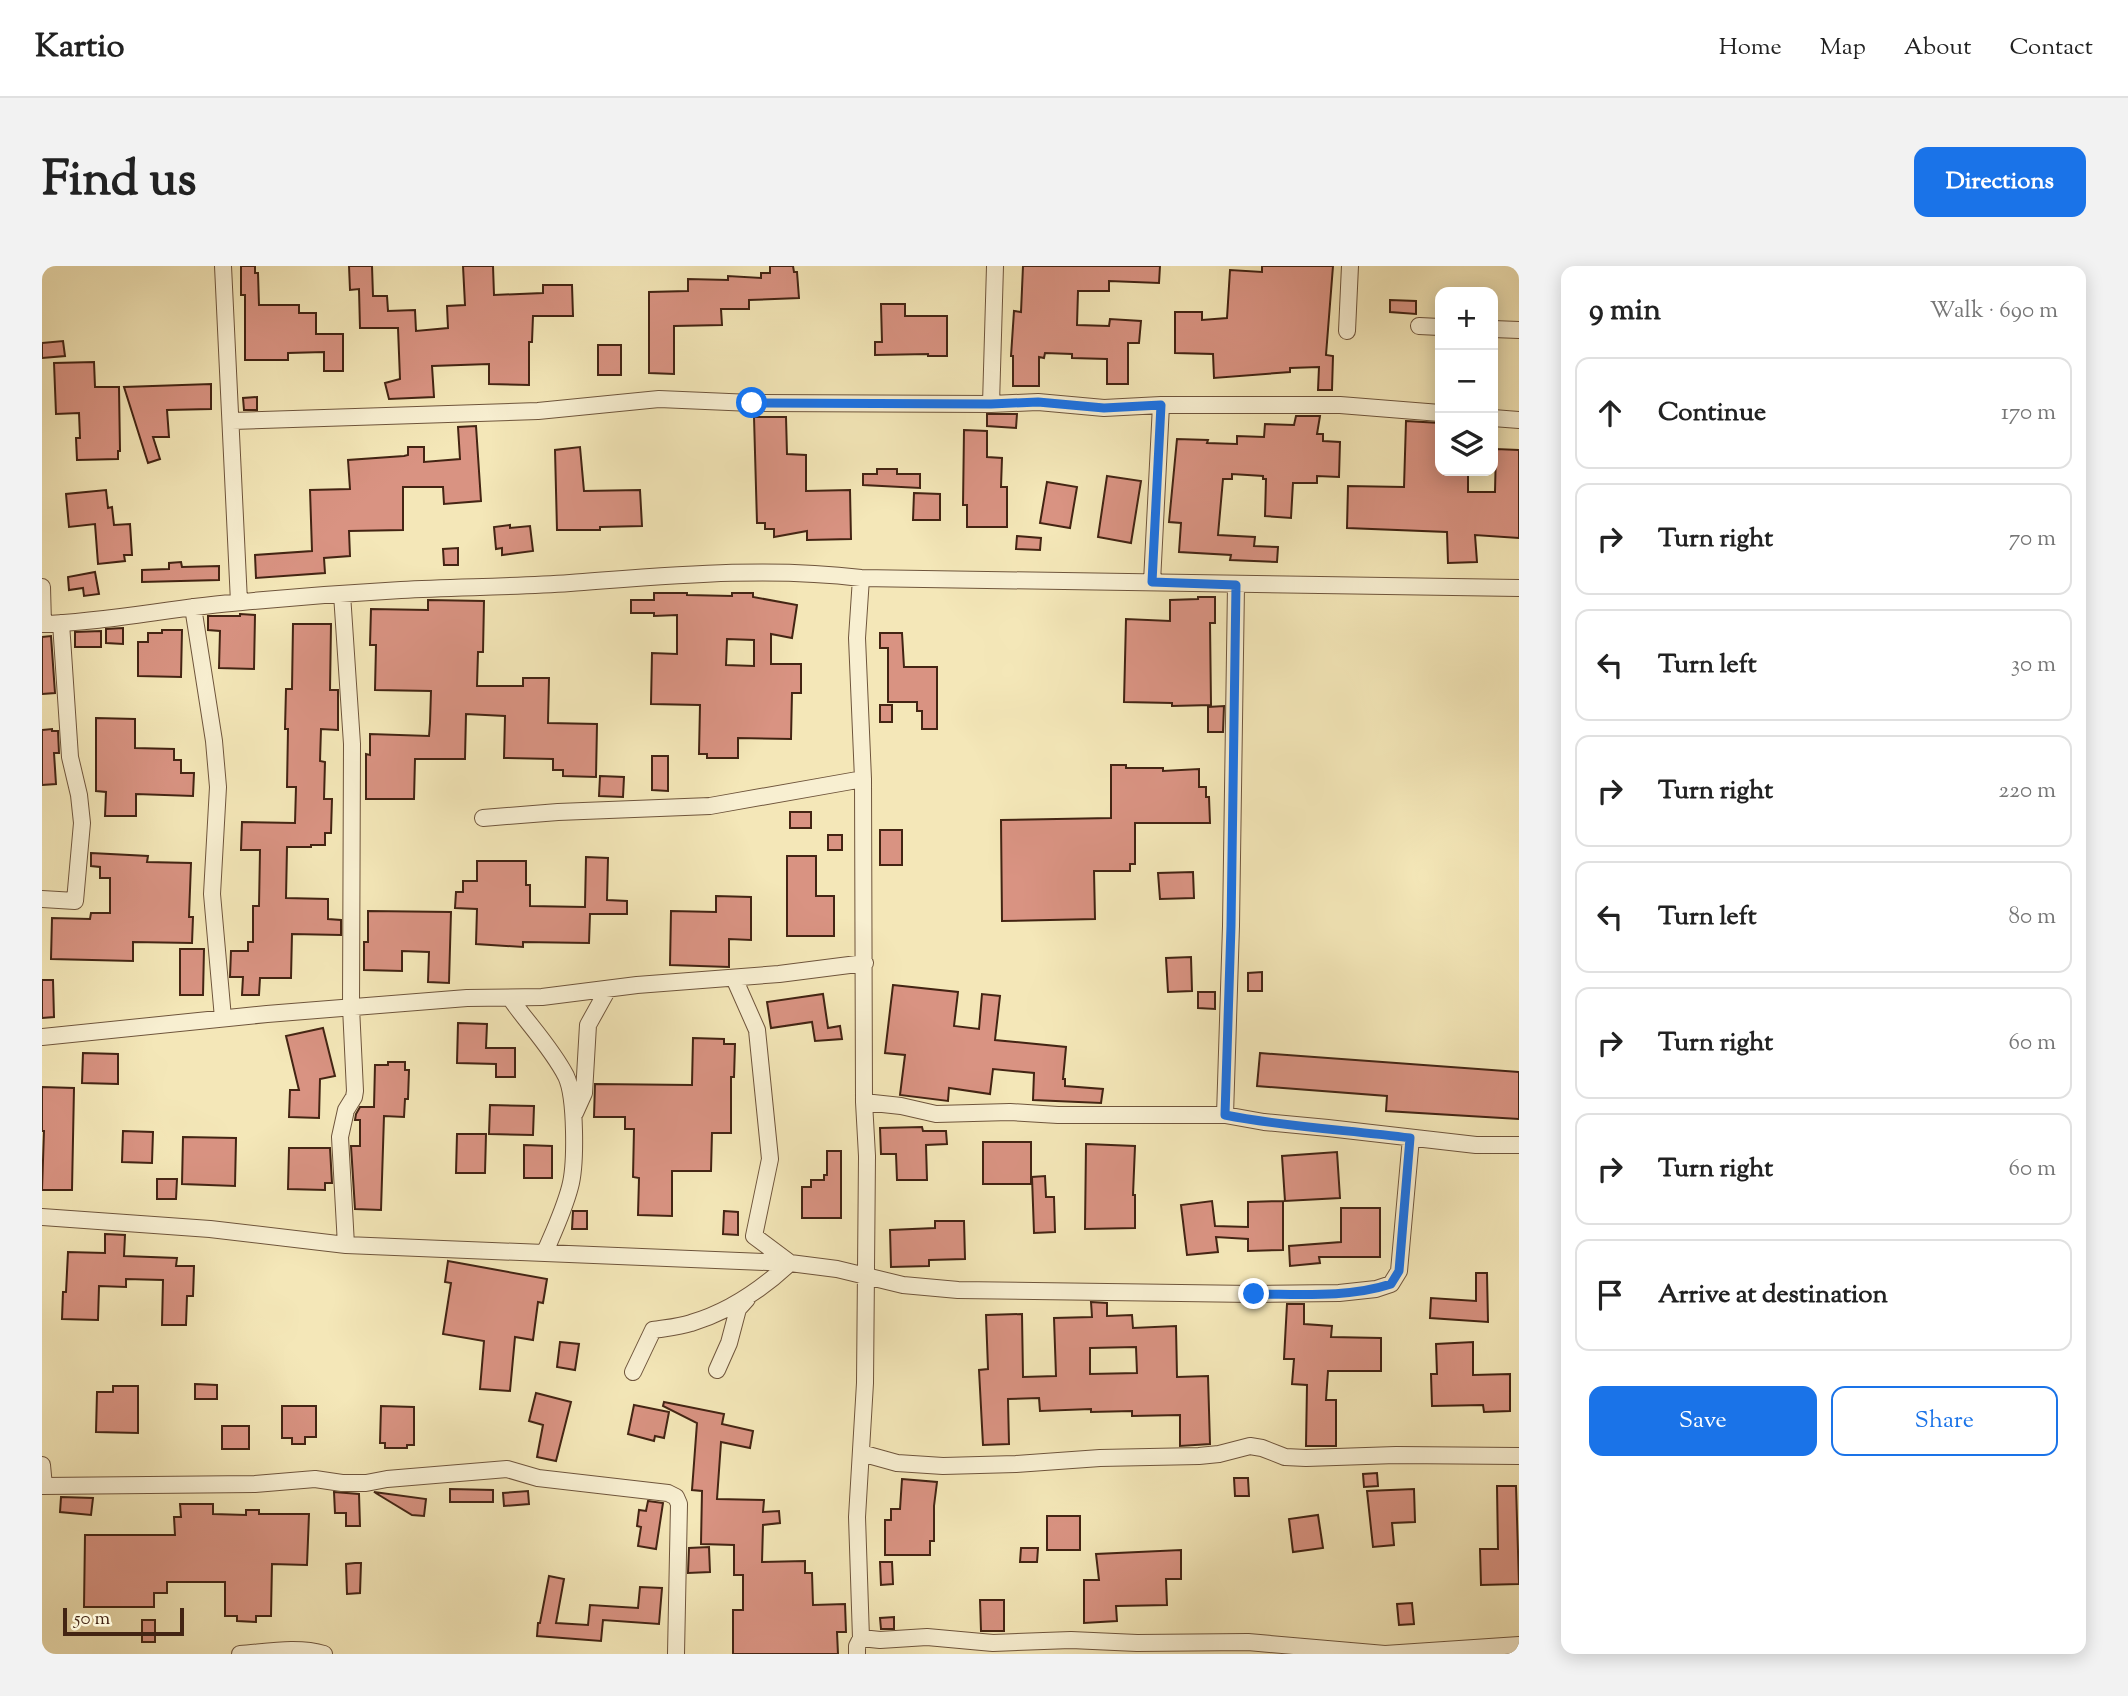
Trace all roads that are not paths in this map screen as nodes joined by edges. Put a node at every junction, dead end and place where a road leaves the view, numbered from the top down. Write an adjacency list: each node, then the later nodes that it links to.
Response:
1 (223, 266): 14 (street)
2 (995, 266): 9 (street)
3 (1350, 266): 8 (street)
4 (1419, 326): 5 (street)
5 (1435, 327)
6 (1498, 329): 7 (street)
7 (1519, 330)
8 (1347, 331)
9 (991, 404): 10 (street); 14 (street)
10 (1161, 405): 11 (street); 16 (street)
11 (1435, 413)
12 (1498, 418): 13 (street)
13 (1519, 420)
14 (232, 421): 21 (street)
15 (862, 578): 16 (street); 20 (street); 25 (street)
16 (1152, 582): 17 (street)
17 (1236, 585): 19 (street); 36 (street)
18 (42, 587): 24 (street)
19 (1519, 588)
20 (342, 594): 21 (street); 32 (street)
21 (239, 602): 22 (street)
22 (193, 607): 23 (street); 33 (street)
23 (61, 623): 24 (street); 27 (street)
24 (43, 624)
25 (863, 779): 26 (street); 28 (street)
26 (483, 818)
27 (42, 899)
28 (865, 964): 29 (street); 35 (street)
29 (734, 978): 30 (street); 43 (street)
30 (608, 989): 31 (street); 37 (street)
31 (510, 998): 32 (street); 37 (street)
32 (351, 1007): 33 (street); 41 (street)
33 (223, 1018): 34 (street)
34 (42, 1037)
35 (864, 1102): 36 (street); 44 (street)
36 (1225, 1115): 38 (street)
37 (573, 1116): 42 (street)
38 (1410, 1138): 39 (street); 44 (street)
39 (1519, 1145)
40 (42, 1217): 41 (street)
41 (346, 1245): 42 (street)
42 (545, 1252): 43 (street)
43 (790, 1263): 44 (street); 45 (street)
44 (865, 1275): 48 (street)
45 (752, 1294): 46 (street); 47 (street)
46 (718, 1370)
47 (633, 1372)
48 (861, 1453): 49 (street); 53 (street)
49 (1519, 1456)
50 (42, 1465): 51 (street)
51 (43, 1486): 56 (street)
52 (1519, 1645): 53 (street)
53 (859, 1646)
54 (240, 1654): 55 (street)
55 (324, 1654)
56 (676, 1654)

